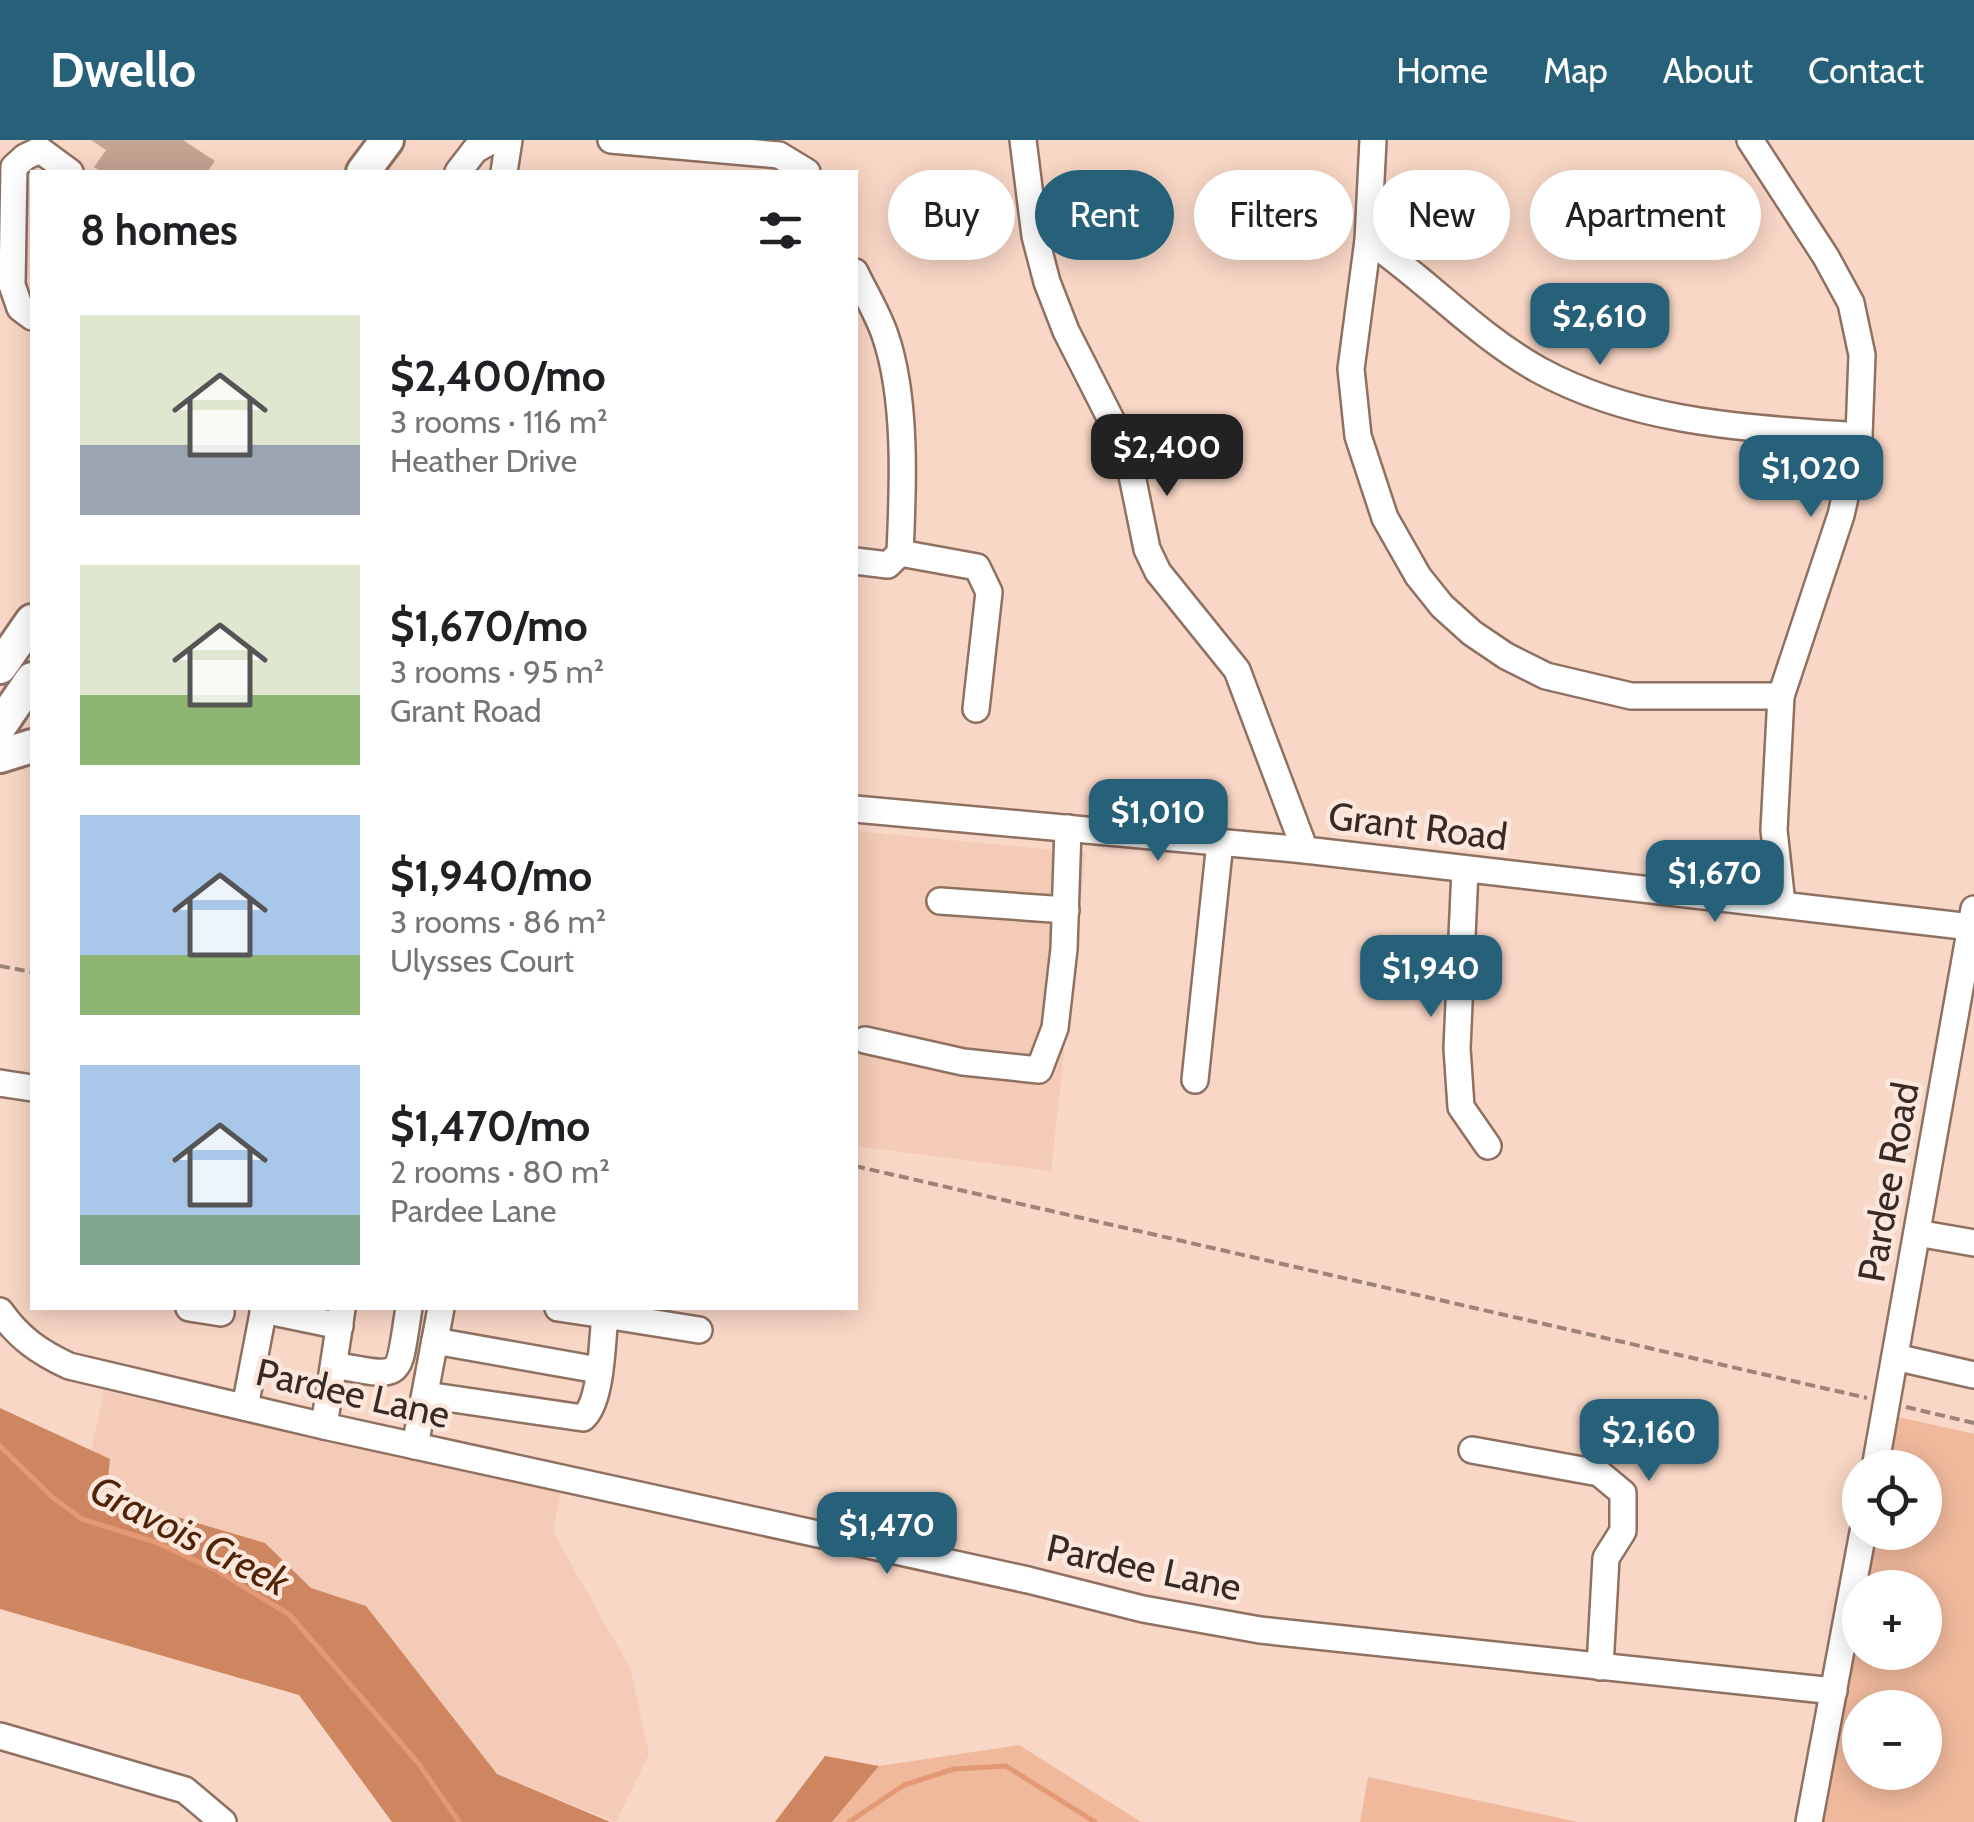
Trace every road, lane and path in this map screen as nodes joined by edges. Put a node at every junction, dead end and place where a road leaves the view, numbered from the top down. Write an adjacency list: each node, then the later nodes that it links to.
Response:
1 (387, 140): 9 (main road)
2 (493, 140): 10 (street)
3 (509, 140): 11 (street)
4 (611, 140): 12 (street)
5 (1023, 140): 31 (street)
6 (1373, 140): 13 (street)
7 (1750, 140): 16 (street)
8 (67, 170): 15 (street)
9 (365, 170)
10 (460, 170)
11 (504, 170)
12 (804, 170)
13 (1368, 240): 16 (street); 22 (street)
14 (858, 278): 17 (street)
15 (28, 312)
16 (1859, 436): 22 (street)
17 (900, 553): 18 (street); 23 (street)
18 (858, 561)
19 (18, 636): 20 (main road)
20 (0, 668)
21 (30, 682): 24 (main road)
22 (1781, 696): 34 (street)
23 (976, 709)
24 (9, 716): 25 (street)
25 (30, 734)
26 (30, 747): 27 (main road)
27 (0, 756)
28 (858, 809): 29 (street, Grant Road)
29 (1068, 828): 30 (street, Grant Road); 35 (street)
30 (1220, 842): 31 (street, Grant Road); 40 (street)
31 (1305, 850): 32 (street, Grant Road)
32 (1466, 870): 34 (street, Grant Road); 43 (street)
33 (940, 901): 35 (street)
34 (1782, 904): 36 (street, Grant Road)
35 (1066, 910): 39 (street)
36 (1972, 918): 45 (street, Pardee Road)
37 (0, 966): 38 (path)
38 (30, 972)
39 (865, 1040)
40 (1195, 1080)
41 (0, 1082): 42 (street)
42 (30, 1088)
43 (1488, 1146)
44 (858, 1167): 62 (path)
45 (1916, 1233): 46 (street); 57 (street, Pardee Road)
46 (1974, 1243)
47 (0, 1310): 64 (street, Pardee Lane)
48 (264, 1310): 64 (street)
49 (279, 1310): 54 (street)
50 (409, 1310): 58 (street)
51 (441, 1310): 56 (street)
52 (571, 1310): 53 (street)
53 (604, 1315): 55 (street); 59 (street)
54 (341, 1318): 58 (street)
55 (699, 1330)
56 (435, 1341): 59 (street); 61 (street)
57 (1896, 1358): 60 (street); 69 (street, Pardee Road)
58 (334, 1365): 66 (street)
59 (598, 1370): 61 (street)
60 (1974, 1375)
61 (426, 1395): 67 (street)
62 (1873, 1400)
63 (1897, 1405): 65 (path)
64 (245, 1407): 66 (street, Pardee Lane)
65 (1974, 1423)
66 (324, 1426): 67 (street, Pardee Lane)
67 (415, 1446): 71 (street, Pardee Lane)
68 (1472, 1450): 71 (street)
69 (1878, 1450)
70 (1860, 1550): 72 (street)
71 (1600, 1668): 72 (street, Pardee Lane)
72 (1834, 1691): 75 (street)
73 (4, 1744): 74 (street)
74 (224, 1822)
75 (1809, 1822)

